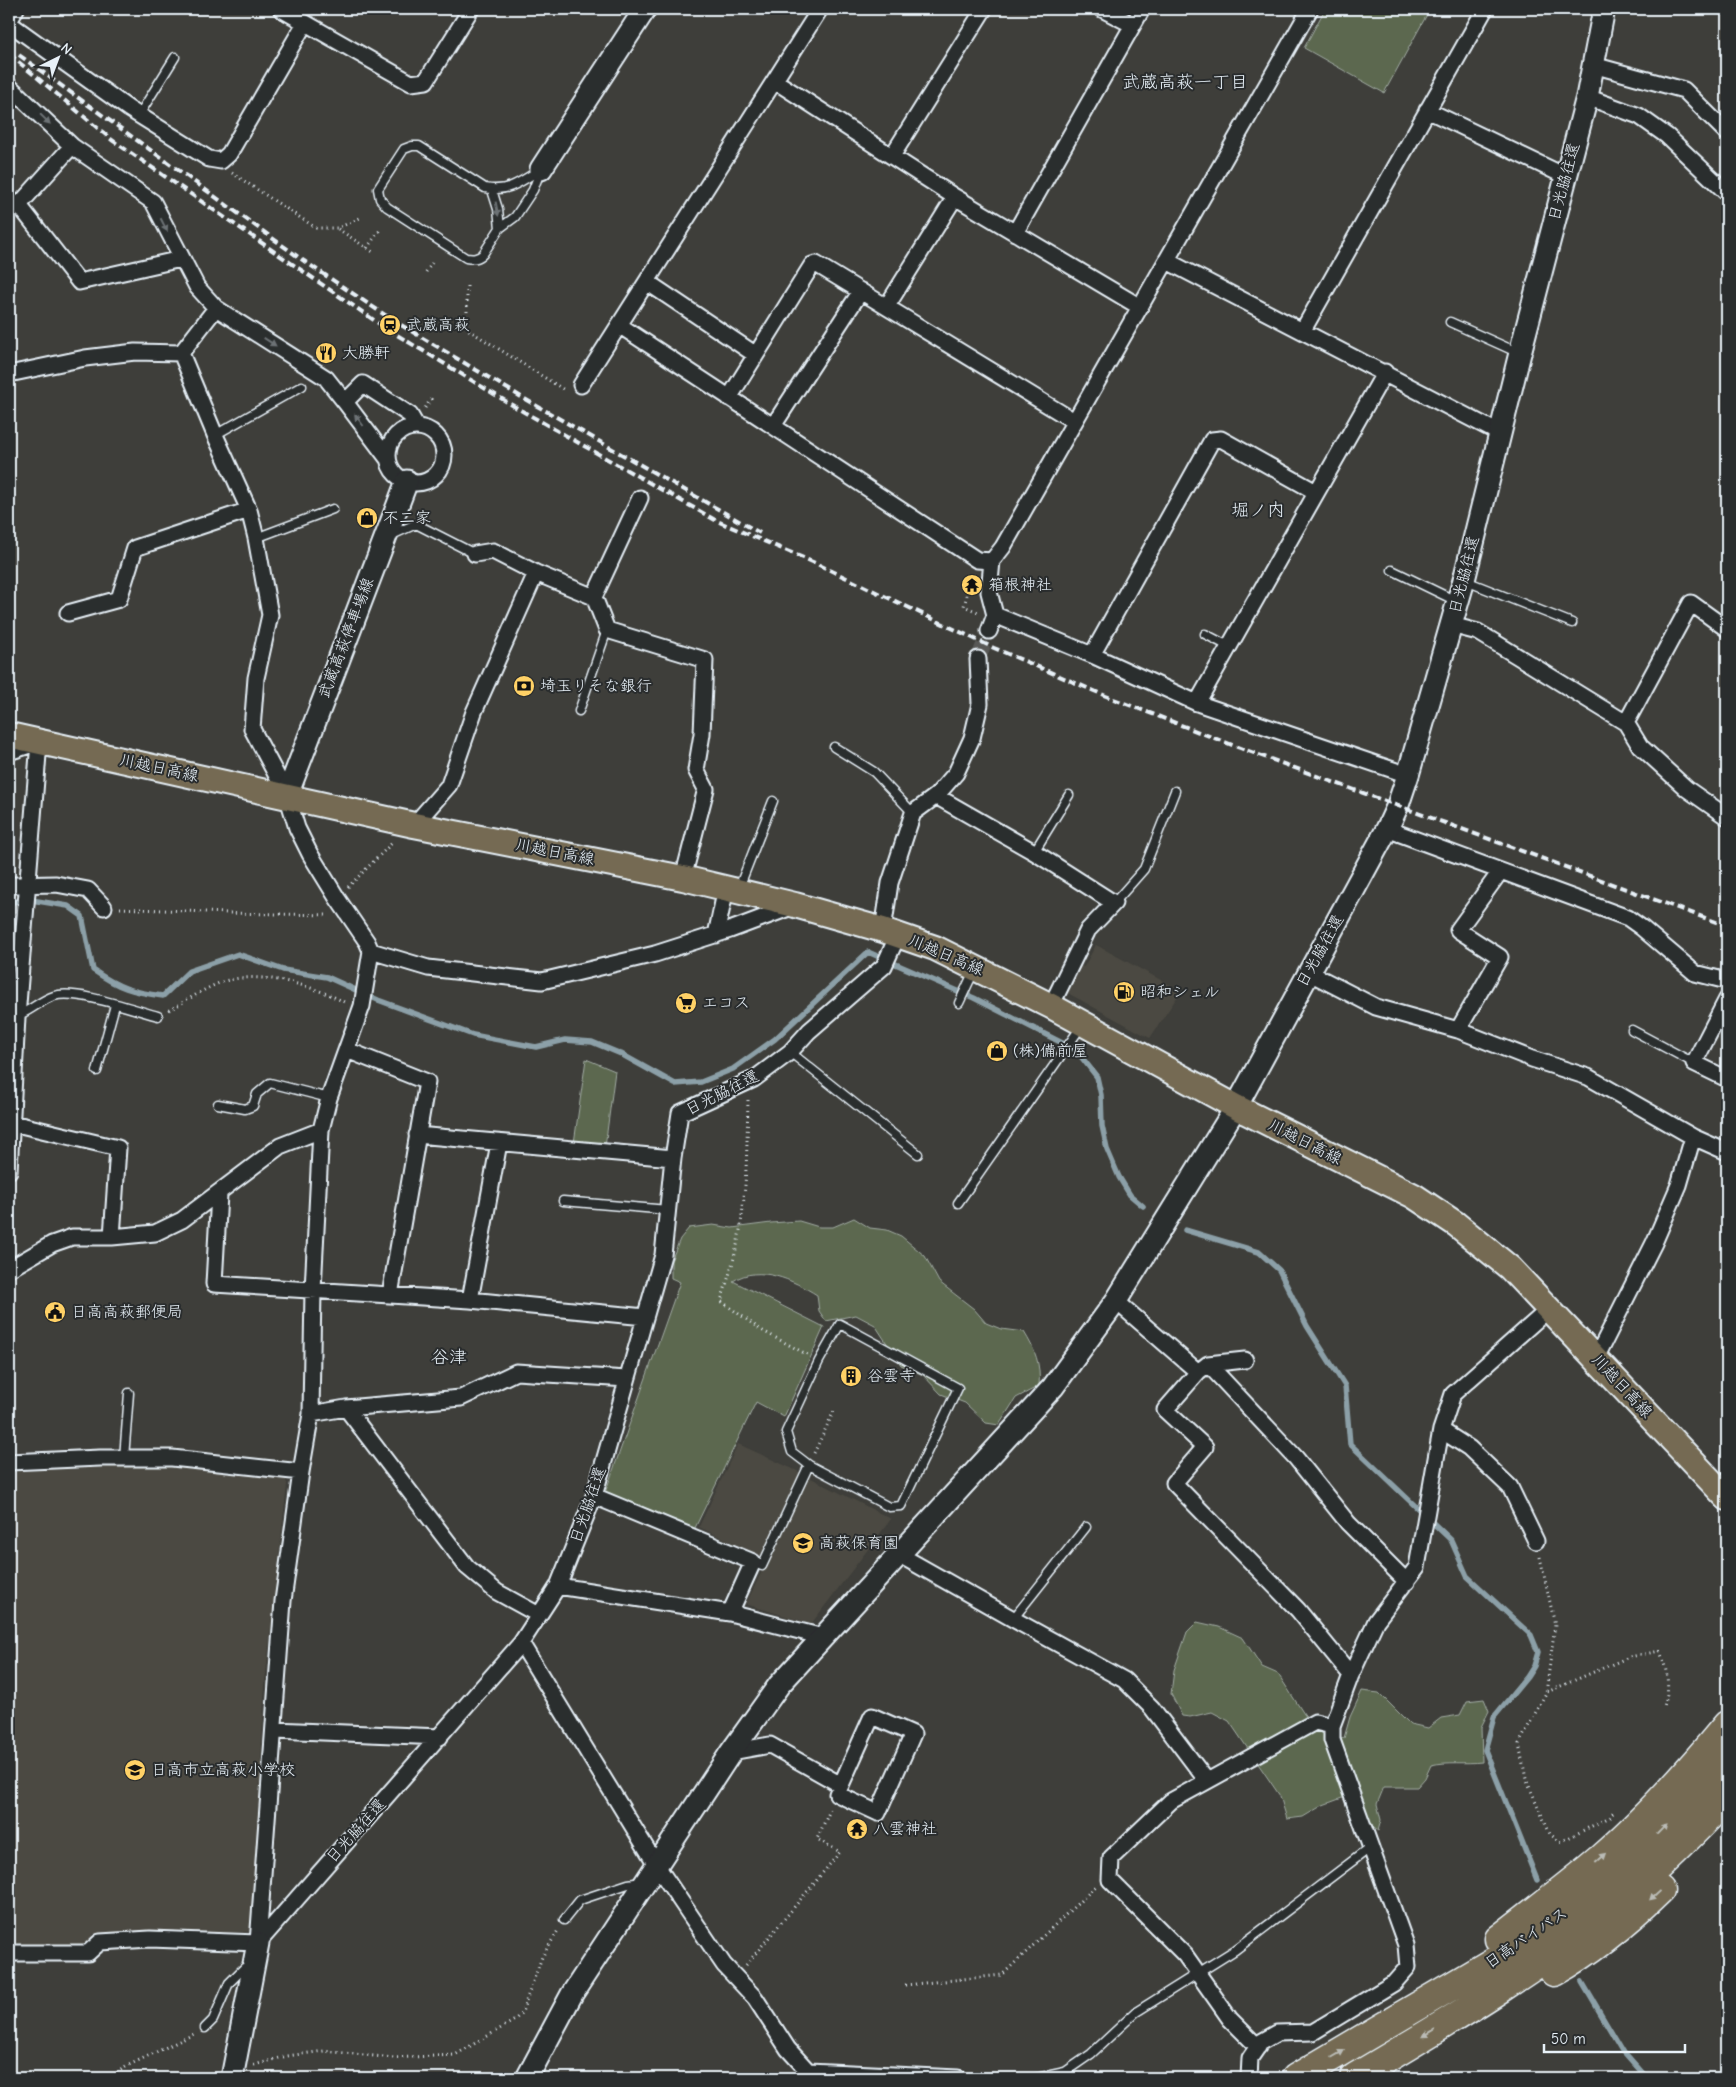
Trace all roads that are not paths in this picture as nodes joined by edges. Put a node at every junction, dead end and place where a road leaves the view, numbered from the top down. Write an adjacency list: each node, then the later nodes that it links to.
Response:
1 (16, 9): 12 (street)
2 (280, 9): 13 (street)
3 (471, 9): 13 (street)
4 (645, 9): 25 (street)
5 (820, 9): 17 (street)
6 (984, 9): 24 (street)
7 (1102, 9): 14 (street)
8 (1142, 9): 14 (street)
9 (1310, 9): 34 (street)
10 (1485, 9): 20 (street)
11 (1604, 9): 16 (street, 日光脇往還)
12 (9, 22): 21 (street)
13 (305, 24): 21 (street)
14 (1133, 25): 32 (street)
15 (175, 57): 21 (lane)
16 (1593, 65): 19 (street, 日光脇往還); 22 (street)
17 (775, 81): 24 (street); 35 (street)
18 (9, 86): 23 (street, one-way to 23)
19 (1587, 97): 26 (street, 日光脇往還); 28 (street)
20 (1427, 110): 26 (street); 42 (street)
21 (140, 115)
22 (1727, 133)
23 (72, 146): 30 (street); 33 (street, one-way to 33)
24 (892, 156): 29 (street)
25 (541, 169): 27 (lane); 31 (lane)
26 (1565, 176): 44 (street, 日光脇往還)
27 (492, 190): 31 (lane, one-way to 31); 31 (lane)
28 (1727, 193)
29 (955, 198): 32 (street); 37 (street)
30 (14, 203): 33 (street)
31 (500, 228)
32 (1014, 234): 39 (street)
33 (182, 258): 38 (street)
34 (1167, 261): 39 (street); 42 (street)
35 (647, 282): 41 (street); 45 (street)
36 (861, 290): 37 (street); 45 (street); 53 (street)
37 (887, 306): 52 (street)
38 (216, 308): 43 (street); 51 (street, one-way to 51)
39 (1140, 308): 52 (street)
40 (1450, 322): 44 (lane)
41 (619, 325): 48 (street); 50 (street)
42 (1303, 330): 46 (street)
43 (181, 353): 47 (street); 56 (street)
44 (1520, 353): 55 (street, 日光脇往還)
45 (756, 355): 50 (street)
46 (1385, 372): 55 (street); 59 (street)
47 (9, 374)
48 (582, 385)
49 (302, 386): 56 (lane)
50 (729, 398): 53 (street)
51 (345, 402): 54 (street); 57 (street, one-way to 51)
52 (1074, 421): 66 (street)
53 (773, 426): 66 (street)
54 (417, 427): 57 (street); 58 (street)
55 (1499, 433): 69 (street, 日光脇往還)
56 (215, 435): 62 (street)
57 (388, 459): 58 (street)
58 (407, 481): 63 (street, 武蔵高萩停車場線)
59 (1316, 492): 80 (street); 81 (street)
60 (640, 498): 70 (street)
61 (333, 509): 64 (lane)
62 (249, 510): 64 (street); 72 (street)
63 (386, 532): 65 (lane); 92 (street, 武蔵高萩停車場線)
64 (256, 538): 92 (street)
65 (475, 554): 68 (street)
66 (992, 561): 73 (street)
67 (1392, 570): 71 (lane)
68 (536, 573): 70 (street); 98 (street)
69 (1464, 580): 71 (street, 日光脇往還); 74 (lane)
70 (594, 597): 77 (street)
71 (1458, 602): 75 (street, 日光脇往還)
72 (68, 613)
73 (995, 615): 78 (street); 81 (street)
74 (1572, 623)
75 (1451, 625): 85 (street); 90 (street, 日光脇往還)
76 (1727, 629): 85 (street)
77 (607, 630): 84 (lane); 102 (street)
78 (989, 631)
79 (1205, 634): 80 (lane)
80 (1230, 647): 83 (street)
81 (1092, 655): 83 (street)
82 (978, 659): 94 (street)
83 (1197, 703): 90 (street)
84 (579, 711)
85 (1626, 723): 97 (street)
86 (9, 735): 87 (main road, 川越日高線)
87 (39, 742): 89 (street); 92 (main road, 川越日高線); 104 (street)
88 (834, 747): 96 (lane)
89 (9, 752)
90 (1408, 775): 99 (street, 日光脇往還)
91 (1175, 792): 106 (lane)
92 (287, 795): 98 (main road, 川越日高線); 111 (street)
93 (1069, 795): 100 (lane)
94 (936, 796): 96 (street); 100 (street)
95 (773, 801): 105 (lane)
96 (914, 813): 110 (street, 日光脇往還)
97 (1727, 817)
98 (414, 825): 102 (main road, 川越日高線)
99 (1387, 830): 101 (street); 112 (street, 日光脇往還)
100 (1034, 852): 106 (street)
101 (1500, 872): 114 (street); 122 (street)
102 (683, 878): 105 (main road, 川越日高線)
103 (9, 885): 104 (street)
104 (27, 885): 108 (street); 120 (street)
105 (733, 890): 107 (main road, 川越日高線); 109 (street)
106 (1114, 903): 118 (street)
107 (795, 905): 109 (street); 110 (main road, 川越日高線)
108 (104, 907)
109 (716, 935): 111 (street)
110 (891, 939): 113 (main road, 川越日高線); 125 (street, 日光脇往還)
111 (371, 951): 124 (street)
112 (1308, 972): 122 (street); 131 (street, 日光脇往還)
113 (973, 973): 116 (lane); 118 (main road, 川越日高線)
114 (1727, 982)
115 (1727, 999): 126 (street)
116 (959, 1003)
117 (115, 1005): 119 (lane); 120 (lane); 127 (lane)
118 (1052, 1006): 121 (main road, 川越日高線)
119 (158, 1016)
120 (13, 1017): 132 (street)
121 (1079, 1028): 131 (main road, 川越日高線); 143 (lane)
122 (1458, 1030): 135 (street)
123 (1632, 1030): 126 (lane)
124 (347, 1050): 129 (street); 134 (street)
125 (790, 1052): 138 (lane); 139 (street, 日光脇往還)
126 (1694, 1063): 128 (street)
127 (97, 1071)
128 (1727, 1079)
129 (329, 1098): 130 (lane); 133 (street)
130 (218, 1104)
131 (1236, 1107): 150 (street, 日光脇往還); 151 (main road, 川越日高線)
132 (12, 1123): 140 (street); 145 (street)
133 (321, 1130): 141 (street); 147 (street)
134 (417, 1135): 136 (street); 148 (street)
135 (1693, 1137): 137 (street); 153 (street)
136 (499, 1143): 139 (street); 149 (street)
137 (1727, 1152)
138 (918, 1154)
139 (673, 1158): 144 (street, 日光脇往還)
140 (9, 1171)
141 (219, 1194): 145 (street); 147 (street)
142 (563, 1201): 144 (lane)
143 (958, 1203)
144 (669, 1210): 152 (street, 日光脇往還)
145 (112, 1237): 146 (street)
146 (9, 1269)
147 (313, 1290): 148 (street); 159 (street)
148 (390, 1295): 149 (street)
149 (470, 1300): 152 (street)
150 (1116, 1301): 155 (street); 169 (street, 日光脇往還)
151 (1549, 1309): 153 (main road, 川越日高線); 160 (street)
152 (645, 1317): 156 (street, 日光脇往還)
153 (1596, 1358): 166 (main road, 川越日高線)
154 (1245, 1360): 155 (street)
155 (1203, 1368): 171 (street); 178 (street)
156 (627, 1379): 158 (street); 165 (street, 日光脇往還)
157 (129, 1393): 161 (lane)
158 (346, 1408): 159 (street); 174 (street)
159 (311, 1414): 164 (street)
160 (1441, 1430): 168 (street); 171 (street)
161 (124, 1458): 162 (street); 164 (street)
162 (9, 1462)
163 (809, 1465): 163 (lane); 170 (lane)
164 (301, 1472): 181 (street)
165 (594, 1496): 170 (street); 172 (street, 日光脇往還)
166 (1727, 1498)
167 (1086, 1527): 175 (lane)
168 (1536, 1541)
169 (898, 1554): 175 (street); 176 (street, 日光脇往還)
170 (753, 1562): 173 (street)
171 (1407, 1582): 178 (street)
172 (558, 1586): 173 (street); 174 (street, 日光脇往還)
173 (730, 1613): 176 (street)
174 (539, 1616): 177 (street, 日光脇往還)
175 (1012, 1619): 185 (street)
176 (823, 1637): 183 (street, 日光脇往還)
177 (521, 1644): 182 (street, 日光脇往還); 190 (street)
178 (1351, 1675): 180 (street)
179 (1727, 1725): 191 (highway, one-way to 179)
180 (1332, 1726): 185 (street); 189 (street)
181 (275, 1730): 182 (street); 194 (street)
182 (440, 1737): 194 (street, 日光脇往還)
183 (731, 1752): 186 (street); 190 (street, 日光脇往還)
184 (1727, 1760): 191 (highway, 日高バイパス, one-way to 184)
185 (1207, 1780): 197 (street)
186 (839, 1789): 186 (street)
187 (1727, 1798): 191 (highway, 日高バイパス)
188 (1727, 1824): 191 (highway, one-way to 191)
189 (1371, 1847): 197 (lane); 199 (street)
190 (653, 1873): 192 (lane); 201 (street); 202 (street, 日光脇往還)
191 (1578, 1918): 193 (highway); 193 (highway)
192 (564, 1920)
193 (1553, 1937): 206 (highway, 日高バイパス, one-way to 193); 207 (highway, 日高バイパス, one-way to 207)
194 (258, 1942): 195 (street); 196 (street, 日光脇往還)
195 (9, 1953)
196 (253, 1964): 198 (lane); 200 (street, 日光脇往還)
197 (1197, 1972): 199 (street); 204 (lane)
198 (205, 2028)
199 (1258, 2047): 205 (street)
200 (233, 2075)
201 (808, 2075): 203 (street)
202 (527, 2078)
203 (958, 2078)
204 (1037, 2078)
205 (1249, 2078)
206 (1296, 2078)
207 (1354, 2078)

